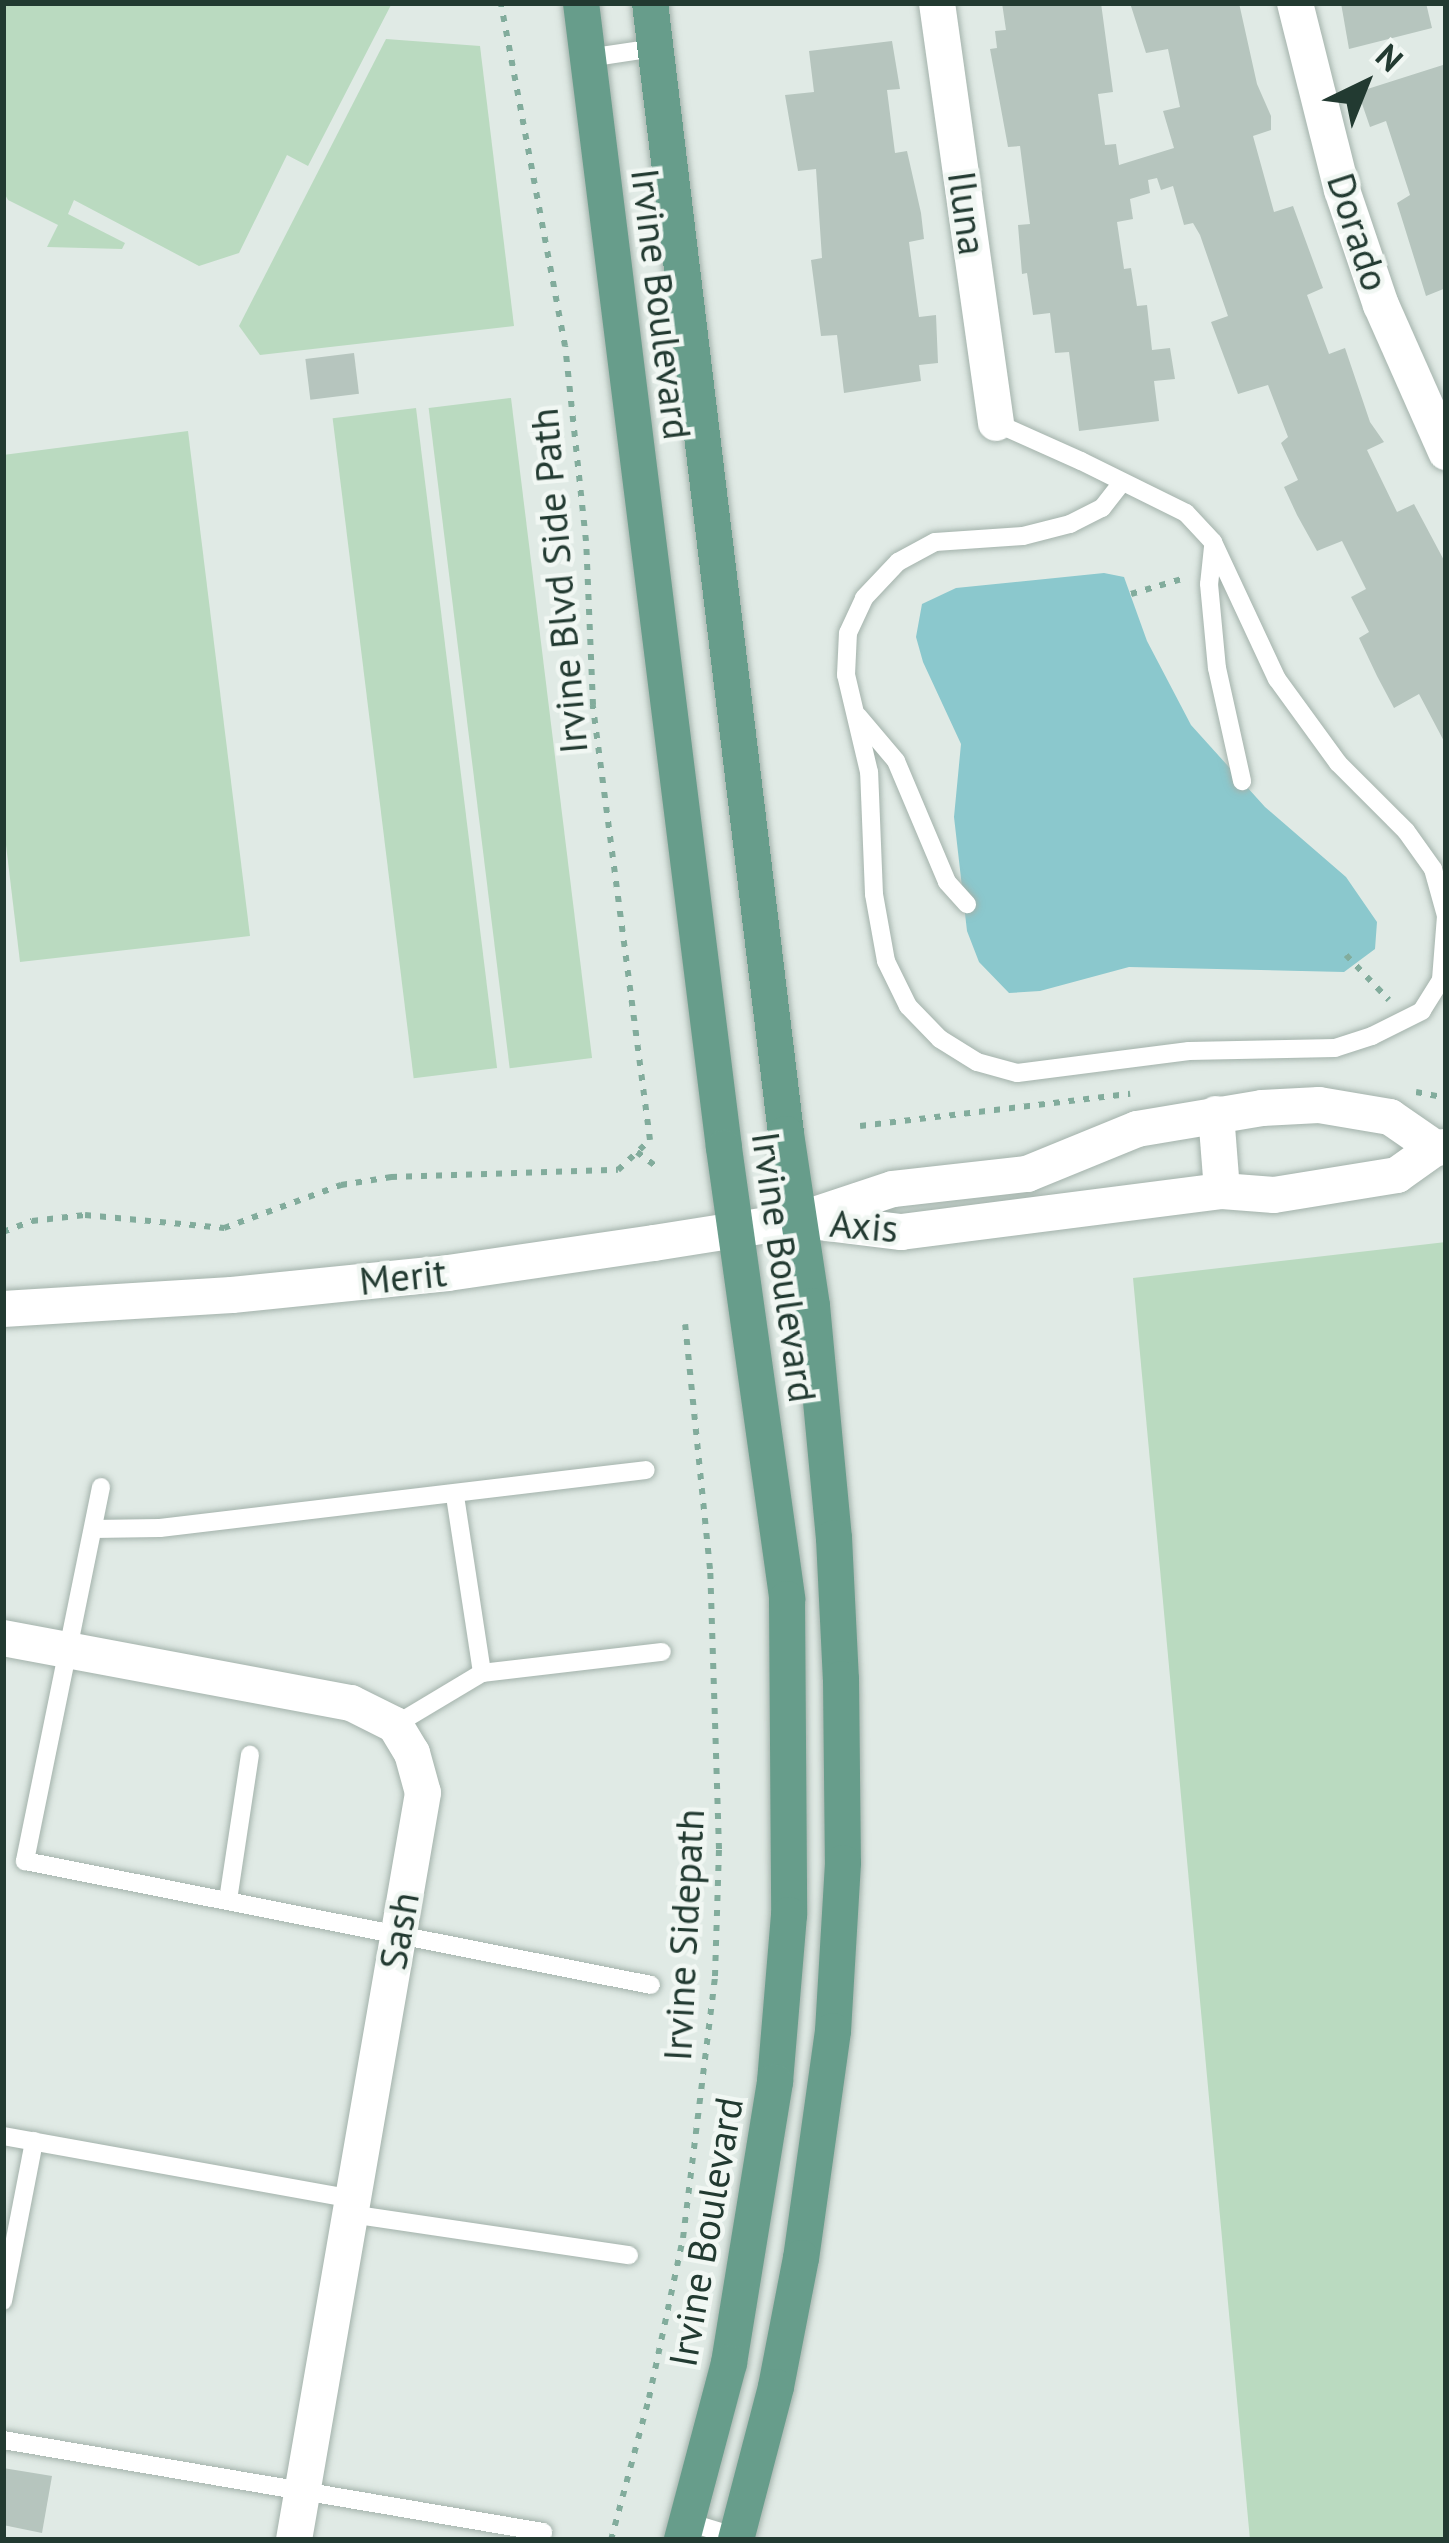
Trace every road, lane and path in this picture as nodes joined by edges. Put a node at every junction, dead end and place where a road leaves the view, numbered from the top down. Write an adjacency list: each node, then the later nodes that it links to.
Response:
1 (501, 3): 21 (path, Irvine Blvd Side Path)
2 (581, 3): 7 (main road, Irvine Boulevard)
3 (650, 3): 6 (main road, Irvine Boulevard)
4 (937, 3): 8 (street, Iluna)
5 (1295, 3): 9 (street, Dorado)
6 (655, 48): 7 (lane); 24 (main road, Irvine Boulevard)
7 (588, 58): 25 (main road, Irvine Boulevard)
8 (996, 423): 10 (lane)
9 (1446, 452)
10 (1122, 482): 11 (lane); 14 (lane)
11 (1213, 542): 14 (lane); 15 (lane)
12 (1185, 578): 13 (path)
13 (1131, 594)
14 (855, 713): 16 (lane)
15 (1242, 781)
16 (967, 904)
17 (1346, 955): 18 (path)
18 (1396, 1008)
19 (1216, 1114): 20 (street, Axis); 23 (street); 24 (street, Axis)
20 (1440, 1147): 23 (street, Axis)
21 (637, 1152): 22 (path); 26 (path)
22 (657, 1167)
23 (1222, 1191): 24 (street, Axis)
24 (799, 1220): 25 (street, Merit); 51 (main road, Irvine Boulevard)
25 (737, 1227): 27 (street, Merit); 49 (main road, Irvine Boulevard)
26 (3, 1232)
27 (3, 1309)
28 (685, 1324): 53 (path, Irvine Sidepath)
29 (646, 1470): 31 (lane)
30 (101, 1486): 32 (lane)
31 (455, 1496): 32 (lane); 36 (lane)
32 (93, 1529): 34 (lane)
33 (3, 1638): 34 (street)
34 (68, 1650): 37 (street); 39 (lane)
35 (662, 1652): 36 (lane)
36 (482, 1672): 37 (lane)
37 (394, 1725): 40 (street, Sash)
38 (250, 1755): 39 (lane)
39 (228, 1900): 40 (lane)
40 (398, 1933): 41 (lane); 44 (street, Sash)
41 (651, 1985)
42 (3, 2136): 43 (lane)
43 (34, 2141): 44 (lane); 46 (lane)
44 (352, 2206): 45 (lane); 48 (street, Sash)
45 (629, 2255)
46 (3, 2301)
47 (3, 2440): 48 (lane)
48 (302, 2492): 50 (lane); 52 (street, Sash)
49 (685, 2531): 51 (lane)
50 (543, 2532)
51 (736, 2538)
52 (294, 2540)
53 (610, 2540)

